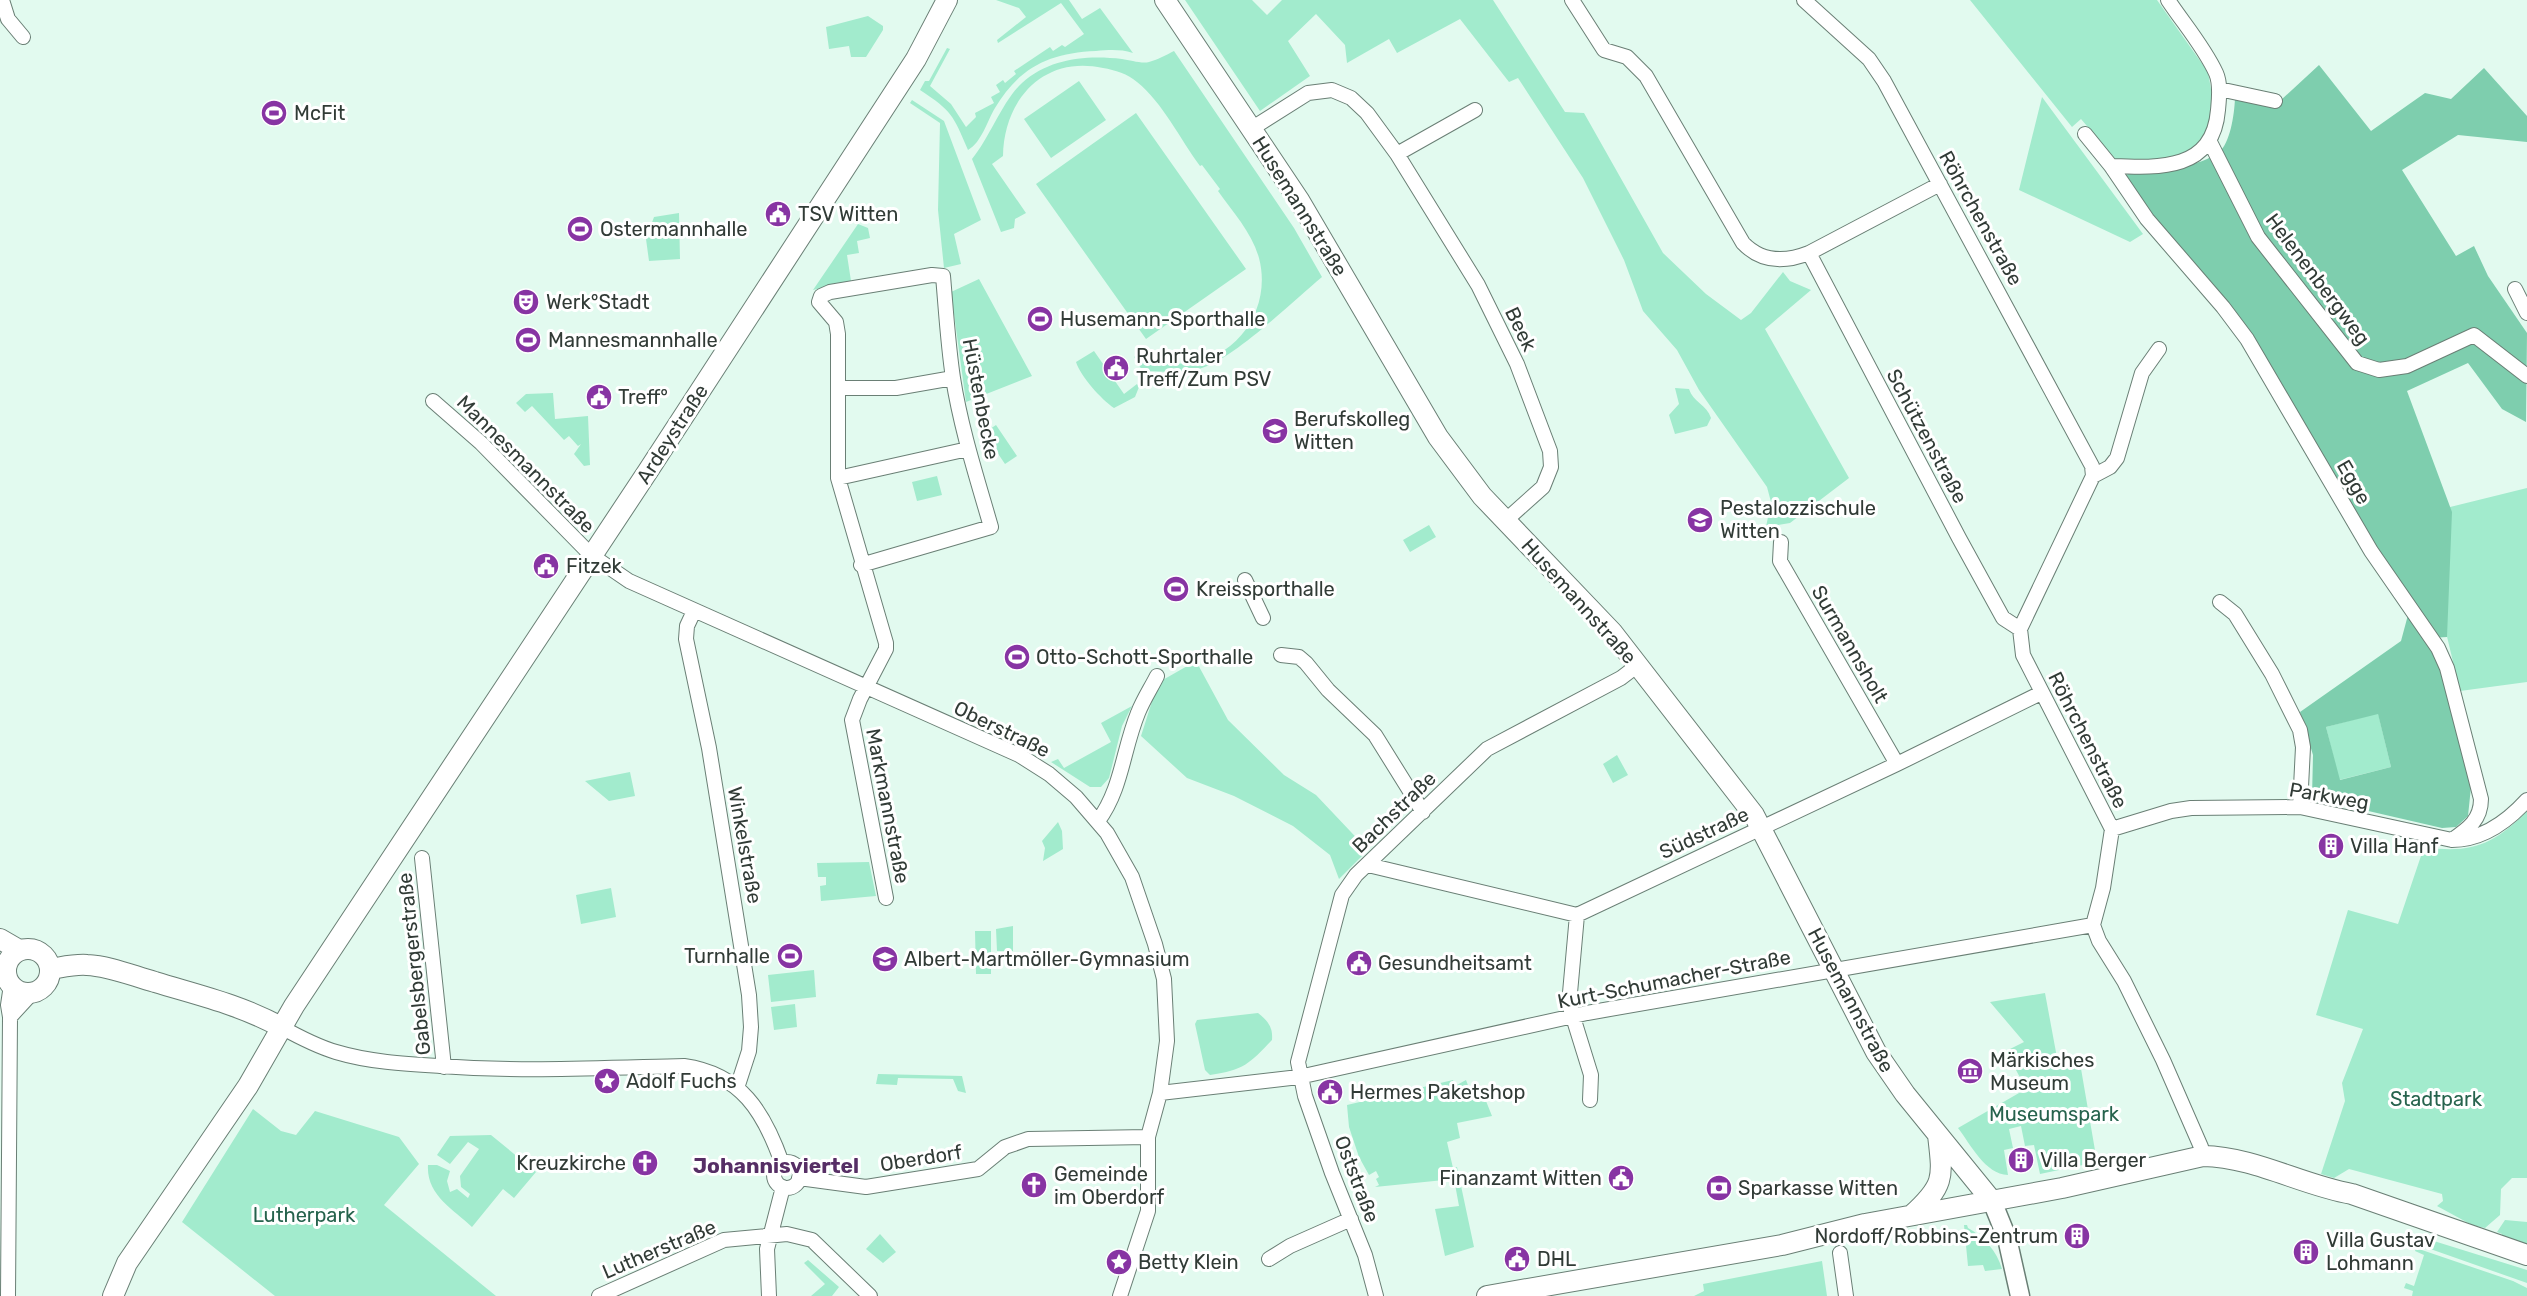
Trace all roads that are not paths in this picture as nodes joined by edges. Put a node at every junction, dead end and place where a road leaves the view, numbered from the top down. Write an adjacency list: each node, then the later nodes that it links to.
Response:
1 (2, 0): 7 (street)
2 (946, 0): 31 (main road, Ardeystraße)
3 (1166, 0): 11 (main road, Husemannstraße)
4 (1572, 0): 17 (street)
5 (1804, 0): 16 (street, Röhrchenstraße)
6 (2168, 0): 8 (street)
7 (23, 37)
8 (2218, 88): 9 (street); 13 (street)
9 (2275, 101)
10 (1475, 110): 14 (street)
11 (1251, 129): 14 (street, Beek); 29 (main road, Husemannstraße)
12 (2085, 135): 15 (street, Egge)
13 (2210, 142): 15 (street); 22 (street, Helenenbergweg)
14 (1397, 154): 29 (street, Beek)
15 (2112, 166): 50 (street, Egge)
16 (1940, 184): 17 (street); 27 (street, Röhrchenstraße)
17 (1809, 253): 37 (street, Schützenstraße)
18 (943, 276): 23 (street, Hüstenbecke); 24 (street, Markmannstraße)
19 (2515, 289): 20 (street)
20 (2527, 313)
21 (2159, 349): 27 (street)
22 (2527, 376)
23 (953, 378): 24 (street); 26 (street, Hüstenbecke)
24 (838, 388): 28 (street, Markmannstraße)
25 (434, 401): 31 (street, Mannesmannstraße)
26 (968, 449): 28 (street); 32 (street, Hüstenbecke)
27 (2093, 476): 37 (street)
28 (838, 478): 32 (street, Markmannstraße)
29 (1505, 521): 39 (main road, Husemannstraße)
30 (1781, 542): 43 (street, Surmannsholt)
31 (591, 555): 35 (street, Oberstraße); 64 (main road, Ardeystraße)
32 (861, 565): 41 (street, Markmannstraße)
33 (1245, 580): 36 (street)
34 (2220, 602): 45 (street)
35 (694, 611): 41 (street, Oberstraße); 67 (street, Winkelstraße)
36 (1263, 618)
37 (2020, 629): 42 (street, Röhrchenstraße)
38 (1281, 656): 46 (street)
39 (1638, 665): 46 (street, Bachstraße); 48 (main road, Husemannstraße)
40 (1157, 676): 47 (street)
41 (867, 688): 47 (street, Oberstraße); 53 (street, Markmannstraße)
42 (2041, 693): 43 (street, Südstraße); 49 (street, Röhrchenstraße)
43 (1897, 764): 48 (street, Südstraße)
44 (2527, 800): 50 (street, Parkweg)
45 (2300, 807): 49 (street, Parkweg); 50 (street, Parkweg)
46 (1423, 812): 52 (street, Bachstraße)
47 (1098, 821): 68 (street, Oberstraße)
48 (1761, 827): 54 (street, Südstraße); 59 (main road, Husemannstraße)
49 (2112, 829): 55 (street, Röhrchenstraße)
50 (2452, 840)
51 (422, 858): 65 (street, Gabelsbergerstraße)
52 (1368, 865): 54 (street); 66 (street, Bachstraße)
53 (886, 898)
54 (1576, 915): 62 (street)
55 (2093, 926): 59 (street, Kurt-Schumacher-Straße); 72 (street)
56 (0, 939): 57 (main road)
57 (19, 950): 58 (main road); 60 (main road)
58 (50, 969): 61 (main road); 64 (main road)
59 (1832, 969): 62 (street, Kurt-Schumacher-Straße); 70 (main road, Husemannstraße)
60 (6, 971): 61 (main road); 63 (street)
61 (32, 993): 63 (street)
62 (1573, 1016): 66 (street, Kurt-Schumacher-Straße); 69 (street)
63 (10, 1017): 85 (street)
64 (281, 1027): 65 (street); 83 (main road, Ardeystraße)
65 (444, 1067): 67 (street)
66 (1299, 1077): 68 (street, Kurt-Schumacher-Straße); 78 (street, Oststraße)
67 (737, 1088): 73 (street)
68 (1160, 1094): 71 (street, Oberstraße)
69 (1590, 1100)
70 (1938, 1135): 76 (main road, Husemannstraße); 77 (main road)
71 (1148, 1137): 74 (street, Oberdorf); 91 (street, Oberstraße)
72 (2203, 1156): 76 (main road); 81 (main road)
73 (782, 1163): 74 (street); 75 (street)
74 (799, 1178): 75 (street)
75 (783, 1187): 79 (street)
76 (1992, 1201): 77 (main road); 95 (street)
77 (1912, 1215): 84 (main road)
78 (1351, 1219): 82 (street); 92 (street, Oststraße)
79 (771, 1235): 88 (street, Lutherstraße); 89 (street); 90 (street, Lutherstraße)
80 (1840, 1253): 94 (street)
81 (2527, 1255)
82 (1269, 1260)
83 (128, 1263): 86 (main road); 87 (main road)
84 (1522, 1293): 93 (main road)
85 (9, 1296)
86 (101, 1296)
87 (113, 1296)
88 (599, 1296)
89 (769, 1296)
90 (870, 1296)
91 (1120, 1296)
92 (1376, 1296)
93 (1487, 1296)
94 (1846, 1296)
95 (2019, 1296)

